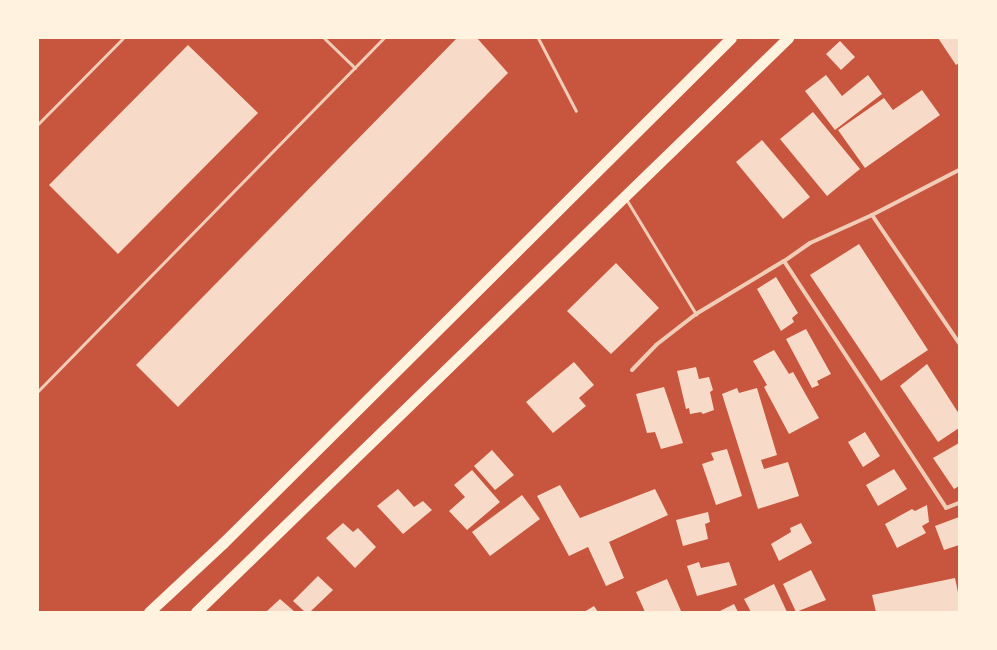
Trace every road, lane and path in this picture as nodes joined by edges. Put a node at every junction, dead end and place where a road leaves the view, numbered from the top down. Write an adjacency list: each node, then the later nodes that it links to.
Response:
1 (123, 38): 9 (lane)
2 (324, 38): 7 (lane)
3 (384, 38): 7 (lane)
4 (538, 38): 8 (lane)
5 (731, 38): 19 (highway)
6 (788, 38): 11 (highway)
7 (355, 68): 17 (lane)
8 (576, 110)
9 (38, 124)
10 (959, 170): 12 (street)
11 (624, 196): 14 (lane); 20 (highway)
12 (872, 215): 13 (street); 15 (street)
13 (784, 260): 14 (street); 18 (street)
14 (696, 314): 16 (street)
15 (959, 343)
16 (632, 370)
17 (38, 392)
18 (959, 503)
19 (149, 612)
20 (196, 612)

